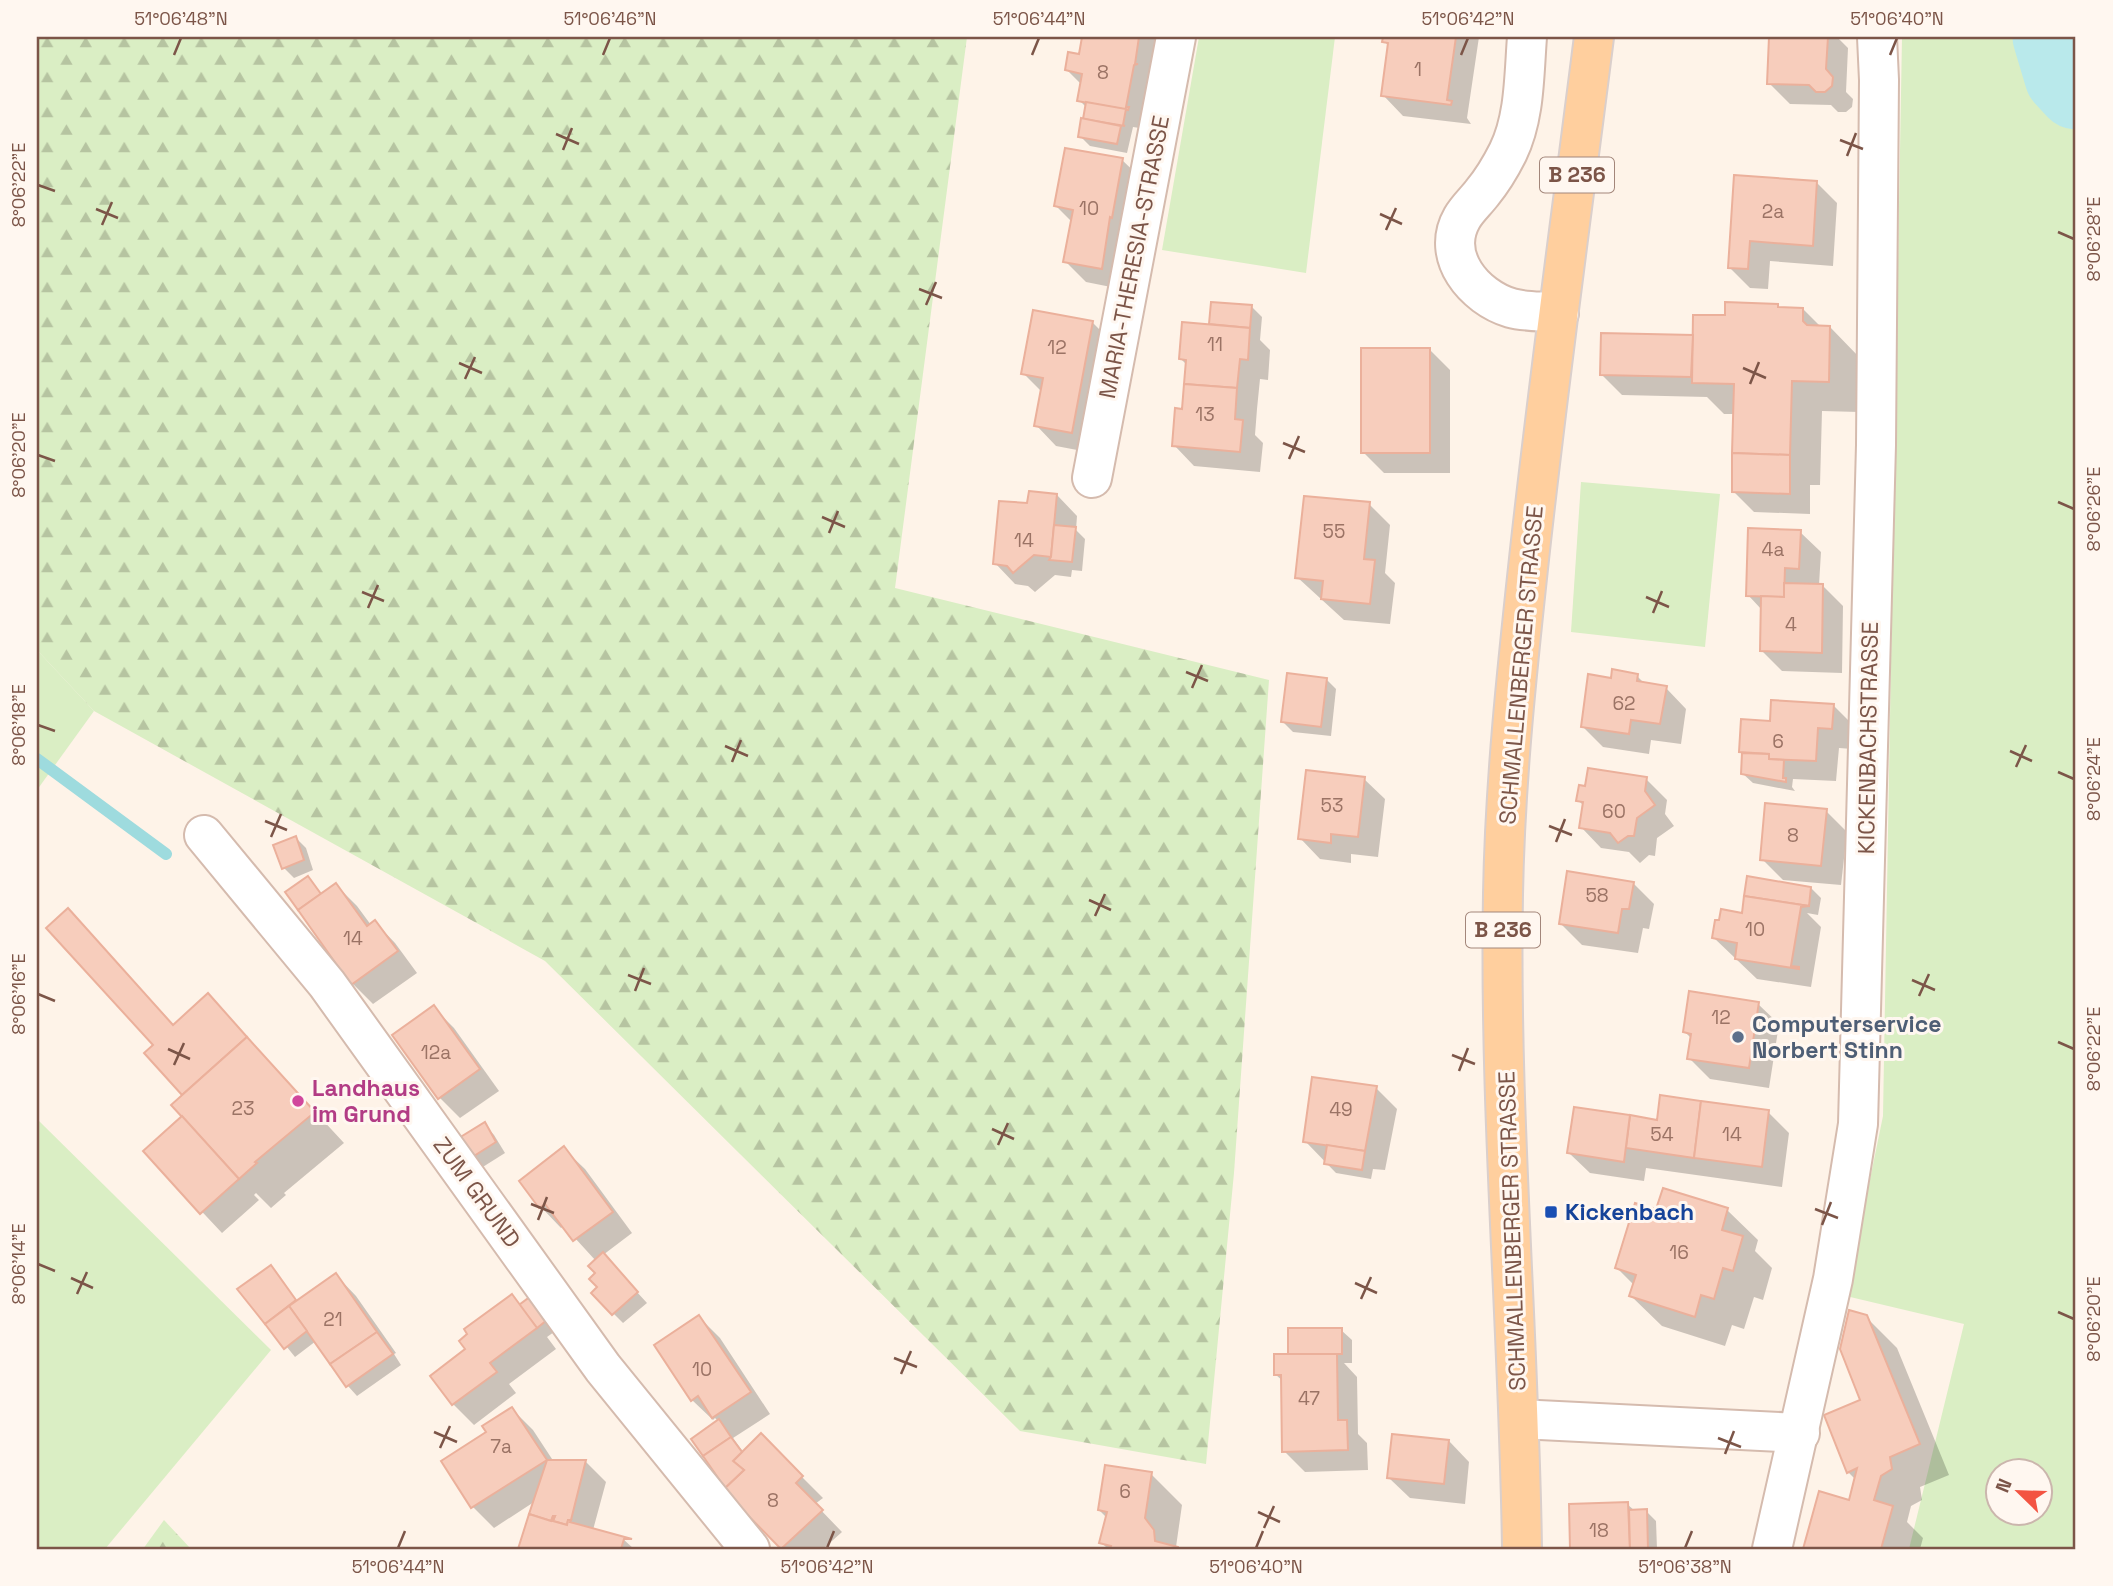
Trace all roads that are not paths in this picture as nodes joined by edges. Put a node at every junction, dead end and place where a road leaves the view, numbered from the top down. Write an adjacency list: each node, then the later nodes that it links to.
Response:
1 (1176, 37): 6 (street, MARIA-THERESIA-STRASSE)
2 (1527, 37): 5 (street)
3 (1594, 37): 5 (main road, SCHMALLENBERGER STRASSE / B 236)
4 (1877, 37): 9 (street, KICKENBACHSTRASSE)
5 (1559, 313): 8 (main road, SCHMALLENBERGER STRASSE / B 236)
6 (1092, 478)
7 (204, 835): 10 (street, ZUM GRUND)
8 (1520, 1419): 9 (street); 11 (main road, SCHMALLENBERGER STRASSE / B 236)
9 (1800, 1433): 12 (street, KICKENBACHSTRASSE)
10 (750, 1549)
11 (1522, 1549)
12 (1772, 1549)

